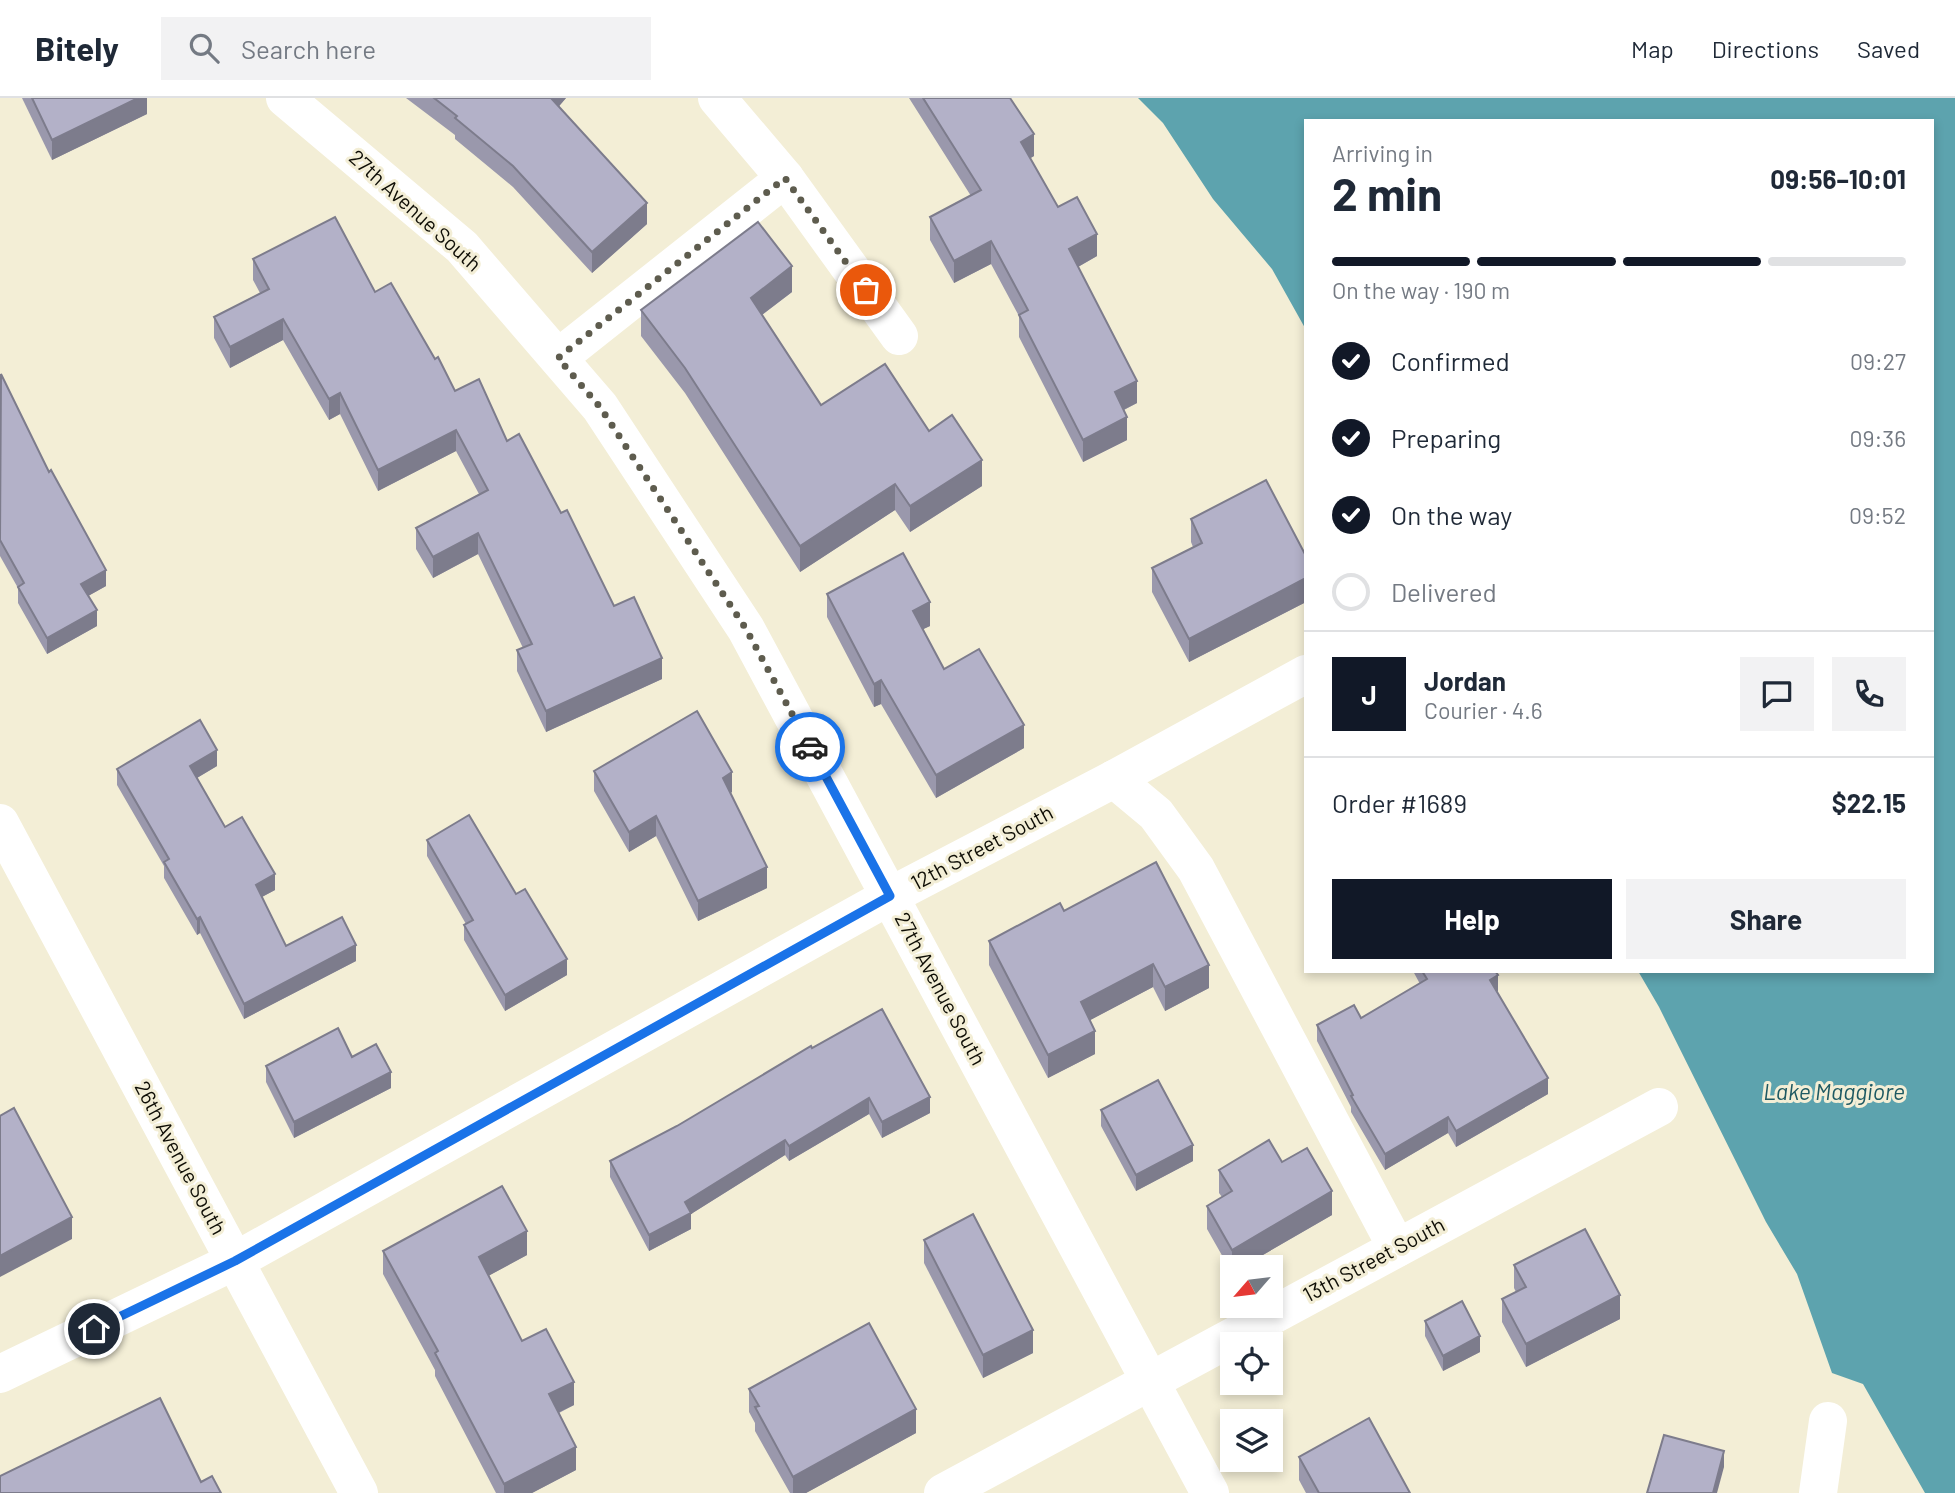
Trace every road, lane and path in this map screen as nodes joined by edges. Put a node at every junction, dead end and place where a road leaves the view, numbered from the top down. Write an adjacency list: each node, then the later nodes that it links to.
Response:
1 (285, 98): 5 (street, 27th Avenue South)
2 (717, 98): 3 (street)
3 (785, 178): 4 (street); 5 (street)
4 (899, 336)
5 (558, 358): 9 (street, 27th Avenue South)
6 (1304, 675): 7 (street, 12th Street South)
7 (1114, 779): 9 (street, 12th Street South); 11 (street)
8 (0, 823): 12 (street, 26th Avenue South)
9 (890, 896): 12 (street, 12th Street South); 14 (street, 27th Avenue South)
10 (1659, 1107): 11 (street, 13th Street South)
11 (1397, 1248): 14 (street, 13th Street South)
12 (235, 1261): 13 (street, 12th Street South); 16 (street, 26th Avenue South)
13 (0, 1374)
14 (1151, 1380): 17 (street, 13th Street South); 18 (street, 27th Avenue South)
15 (1828, 1421): 19 (street)
16 (359, 1493)
17 (943, 1493)
18 (1210, 1493)
19 (1818, 1493)

